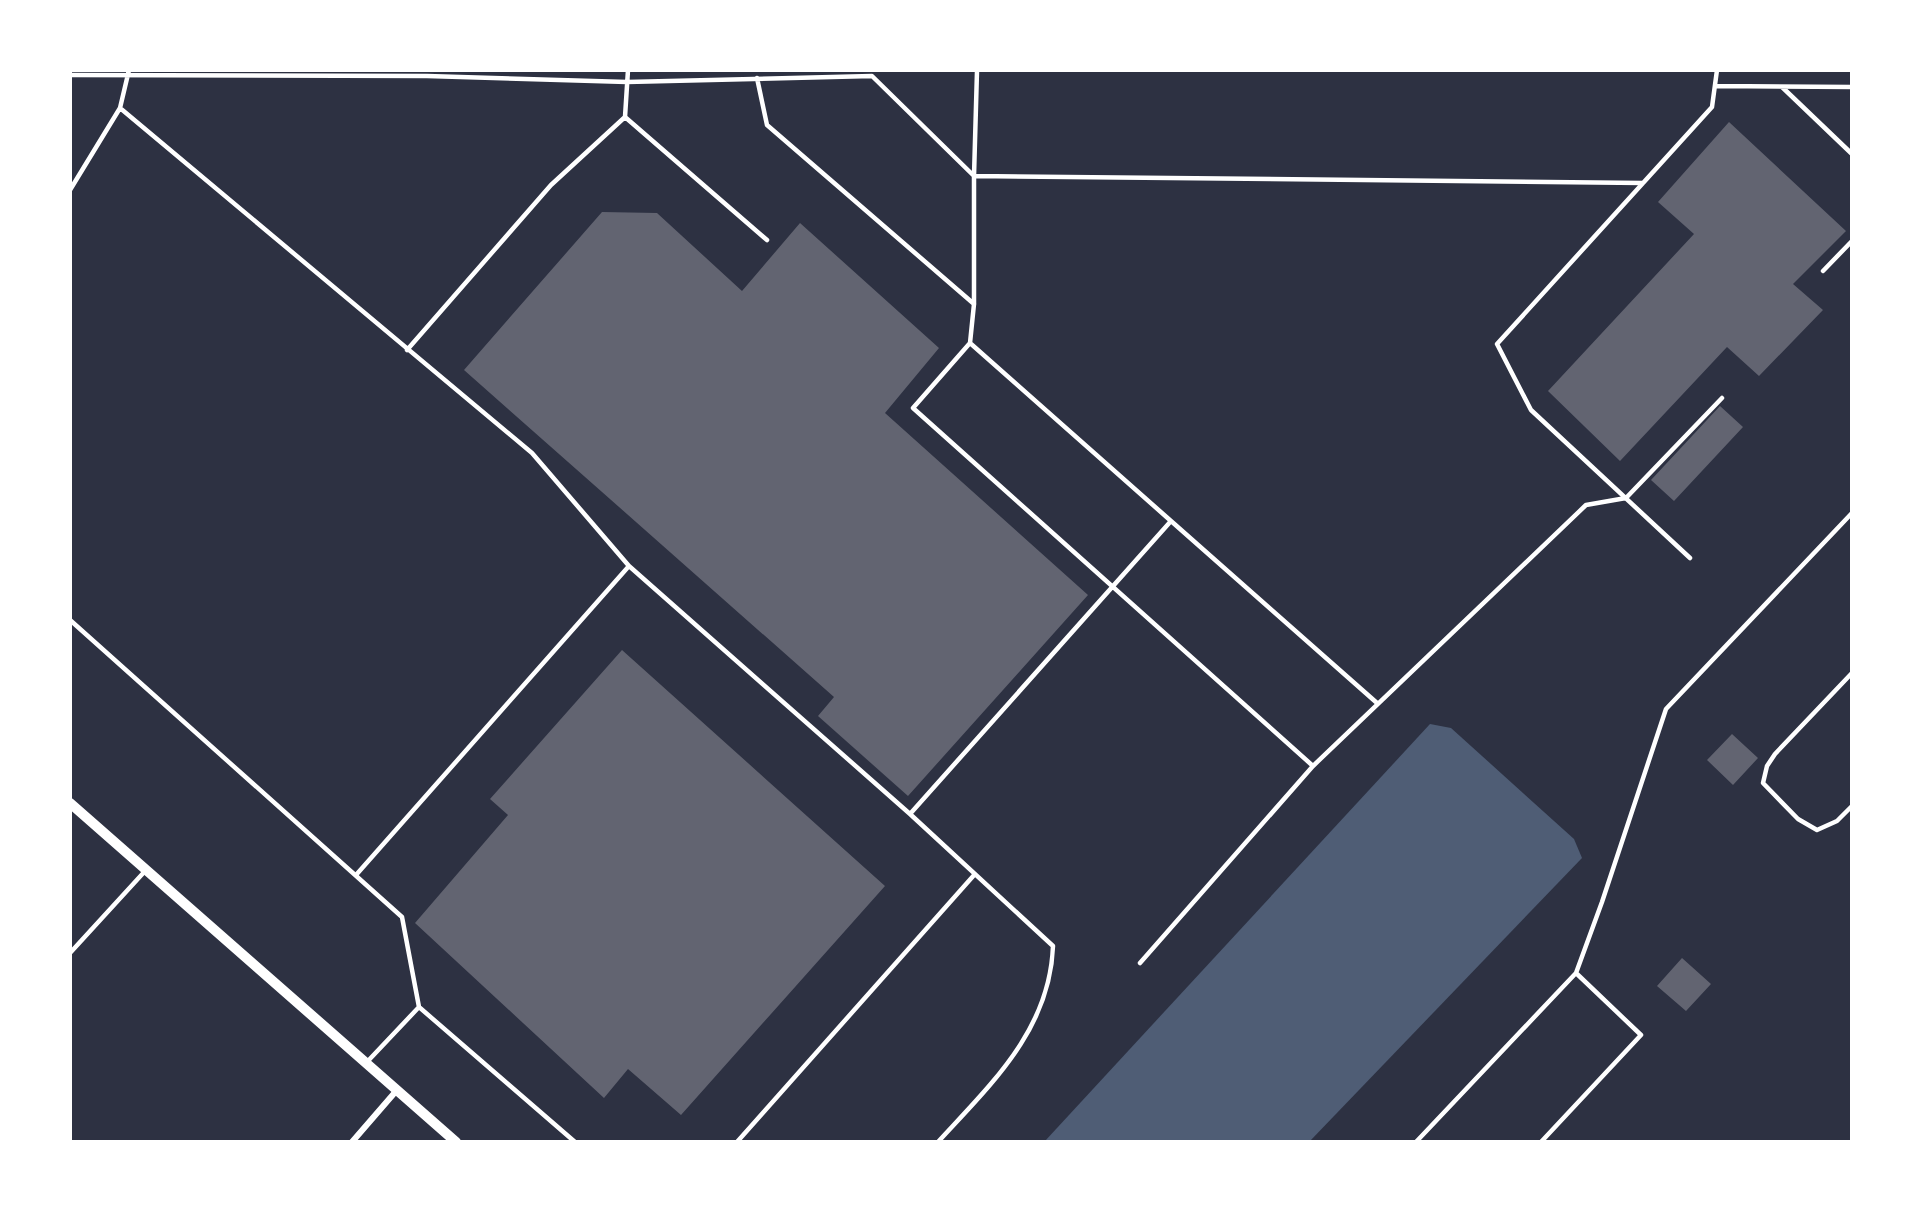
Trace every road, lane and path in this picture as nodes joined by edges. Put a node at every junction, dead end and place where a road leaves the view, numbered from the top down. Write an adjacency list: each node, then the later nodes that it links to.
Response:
1 (628, 70): 7 (lane)
2 (1717, 70): 8 (lane)
3 (977, 72): 14 (lane)
4 (129, 73): 5 (lane); 7 (lane); 11 (lane)
5 (70, 75)
6 (757, 78): 7 (lane); 14 (lane); 20 (lane)
7 (627, 82): 12 (lane)
8 (1715, 86): 9 (lane); 15 (lane)
9 (1782, 87): 10 (lane); 13 (lane)
10 (1851, 87)
11 (120, 108): 16 (lane); 22 (lane)
12 (625, 117): 17 (lane); 22 (lane)
13 (1851, 154)
14 (974, 176): 15 (lane); 20 (lane)
15 (1643, 183): 24 (lane)
16 (70, 190)
17 (767, 240)
18 (1851, 241): 19 (lane)
19 (1823, 272)
20 (974, 304): 21 (lane)
21 (969, 343): 26 (lane); 29 (lane)
22 (407, 350): 28 (lane)
23 (1722, 398): 24 (lane)
24 (1626, 498): 27 (lane); 32 (lane)
25 (1851, 513): 42 (lane)
26 (1171, 521): 29 (lane); 32 (lane)
27 (1690, 558)
28 (629, 566): 36 (lane); 39 (lane)
29 (1112, 587): 33 (lane); 36 (lane)
30 (70, 620): 39 (lane)
31 (1851, 673): 35 (lane)
32 (1377, 703): 33 (lane)
33 (1313, 766): 41 (lane)
34 (70, 804): 37 (street)
35 (1851, 806)
36 (910, 814): 38 (lane)
37 (146, 870): 40 (lane); 44 (street)
38 (975, 874): 49 (lane); 50 (lane)
39 (356, 875): 43 (lane)
40 (70, 953)
41 (1140, 963)
42 (1576, 973): 51 (lane); 52 (lane)
43 (419, 1007): 44 (lane); 48 (lane)
44 (367, 1062): 45 (street)
45 (398, 1089): 46 (street); 47 (street)
46 (352, 1142)
47 (456, 1142)
48 (575, 1142)
49 (737, 1142)
50 (938, 1142)
51 (1416, 1142)
52 (1541, 1142)

